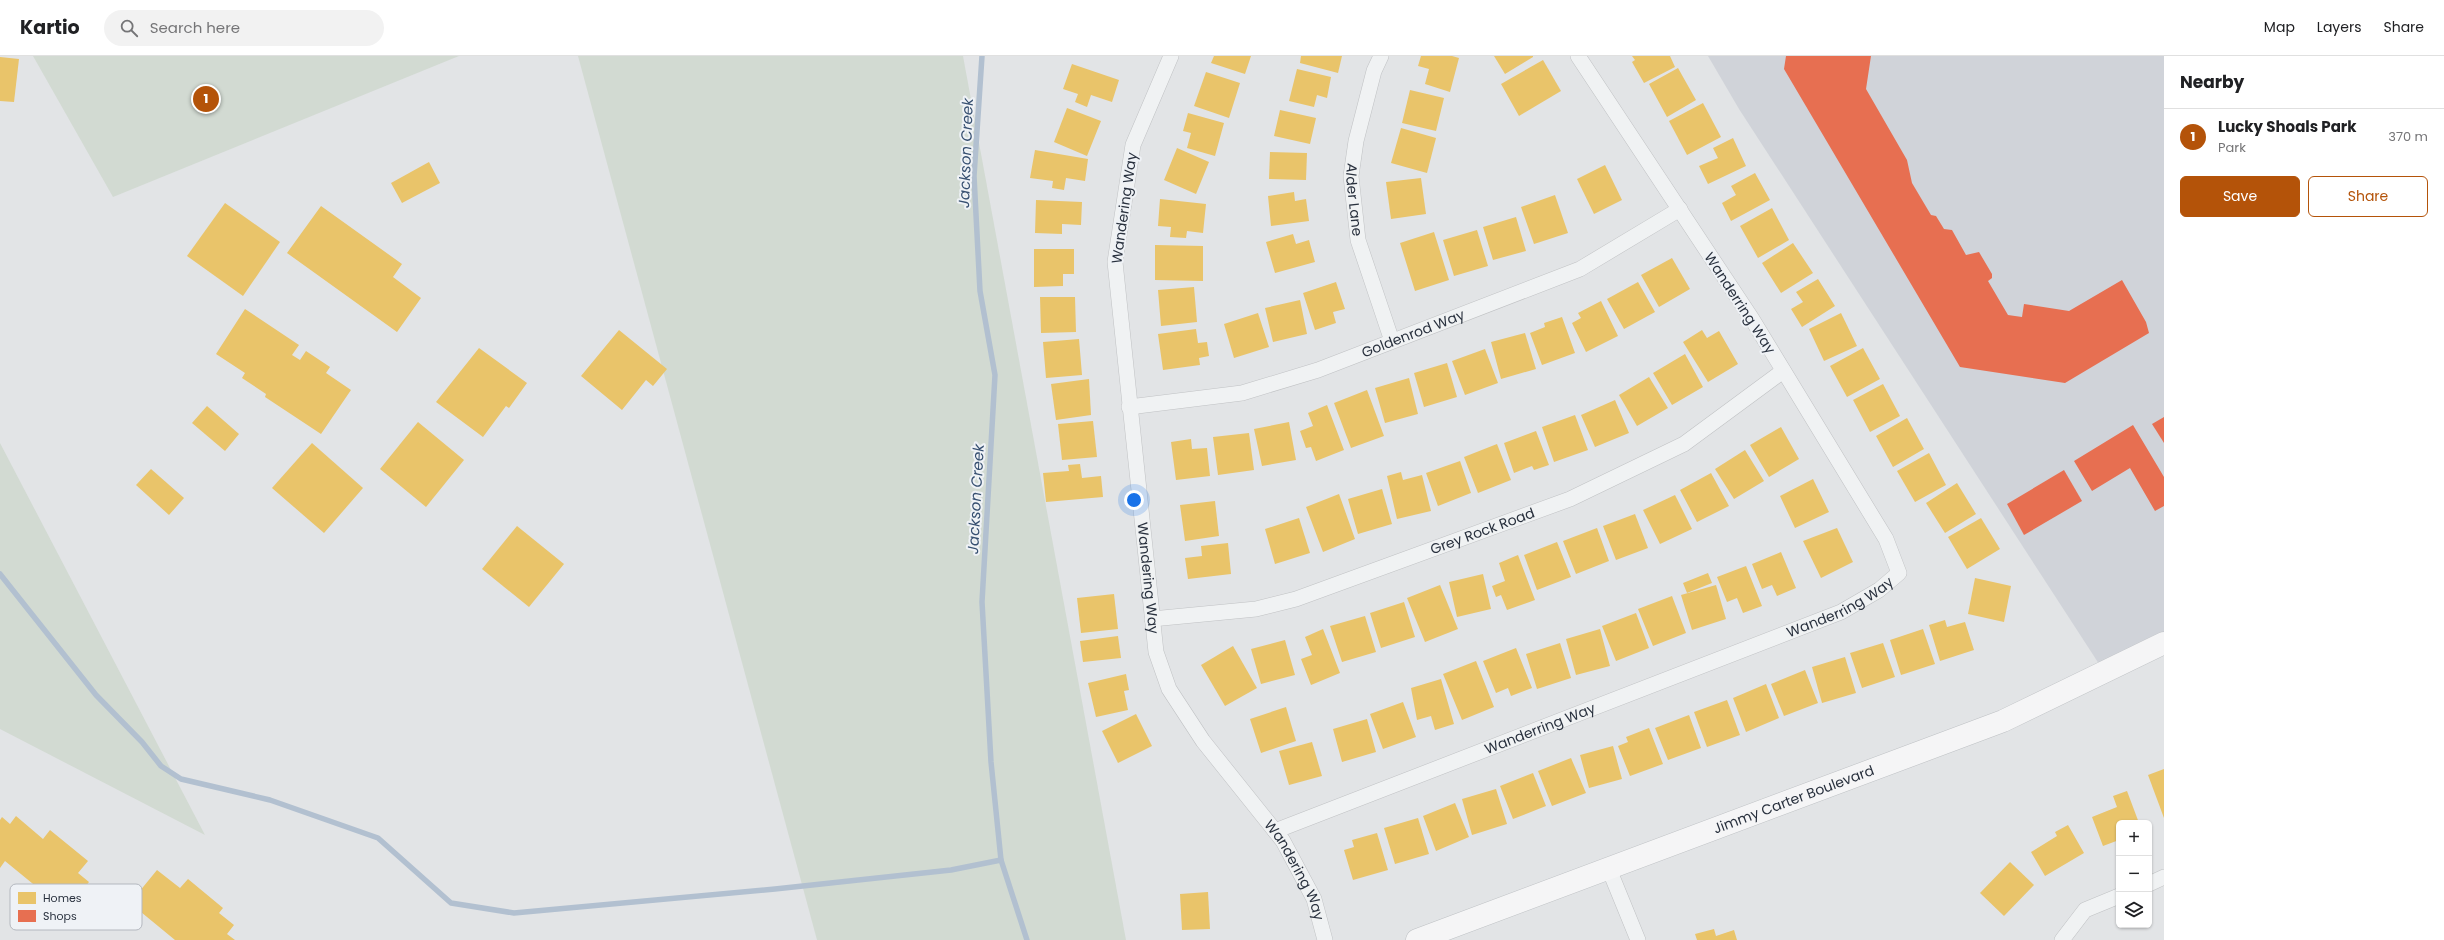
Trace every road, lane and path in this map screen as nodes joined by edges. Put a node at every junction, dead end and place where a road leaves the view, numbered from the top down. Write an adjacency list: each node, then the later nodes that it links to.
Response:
1 (1170, 56): 7 (street, Wandering Way)
2 (1381, 56): 5 (street, Alder Lane)
3 (1578, 56): 4 (street, Wanderring Way)
4 (1680, 209): 5 (street, Goldenrod Way); 6 (street, Wanderring Way)
5 (1392, 341): 7 (street, Goldenrod Way)
6 (1783, 370): 8 (street, Grey Rock Road); 10 (street, Wanderring Way)
7 (1129, 407): 8 (street, Wandering Way)
8 (1152, 619): 10 (street, Wandering Way)
9 (2164, 643): 11 (main road, Jimmy Carter Boulevard)
10 (1276, 831): 15 (street, Wandering Way)
11 (1609, 869): 16 (main road, Jimmy Carter Boulevard); 17 (street)
12 (2164, 878): 13 (street)
13 (2152, 883)
14 (2116, 897): 18 (street)
15 (1325, 940)
16 (1416, 940)
17 (1638, 940)
18 (2062, 940)

